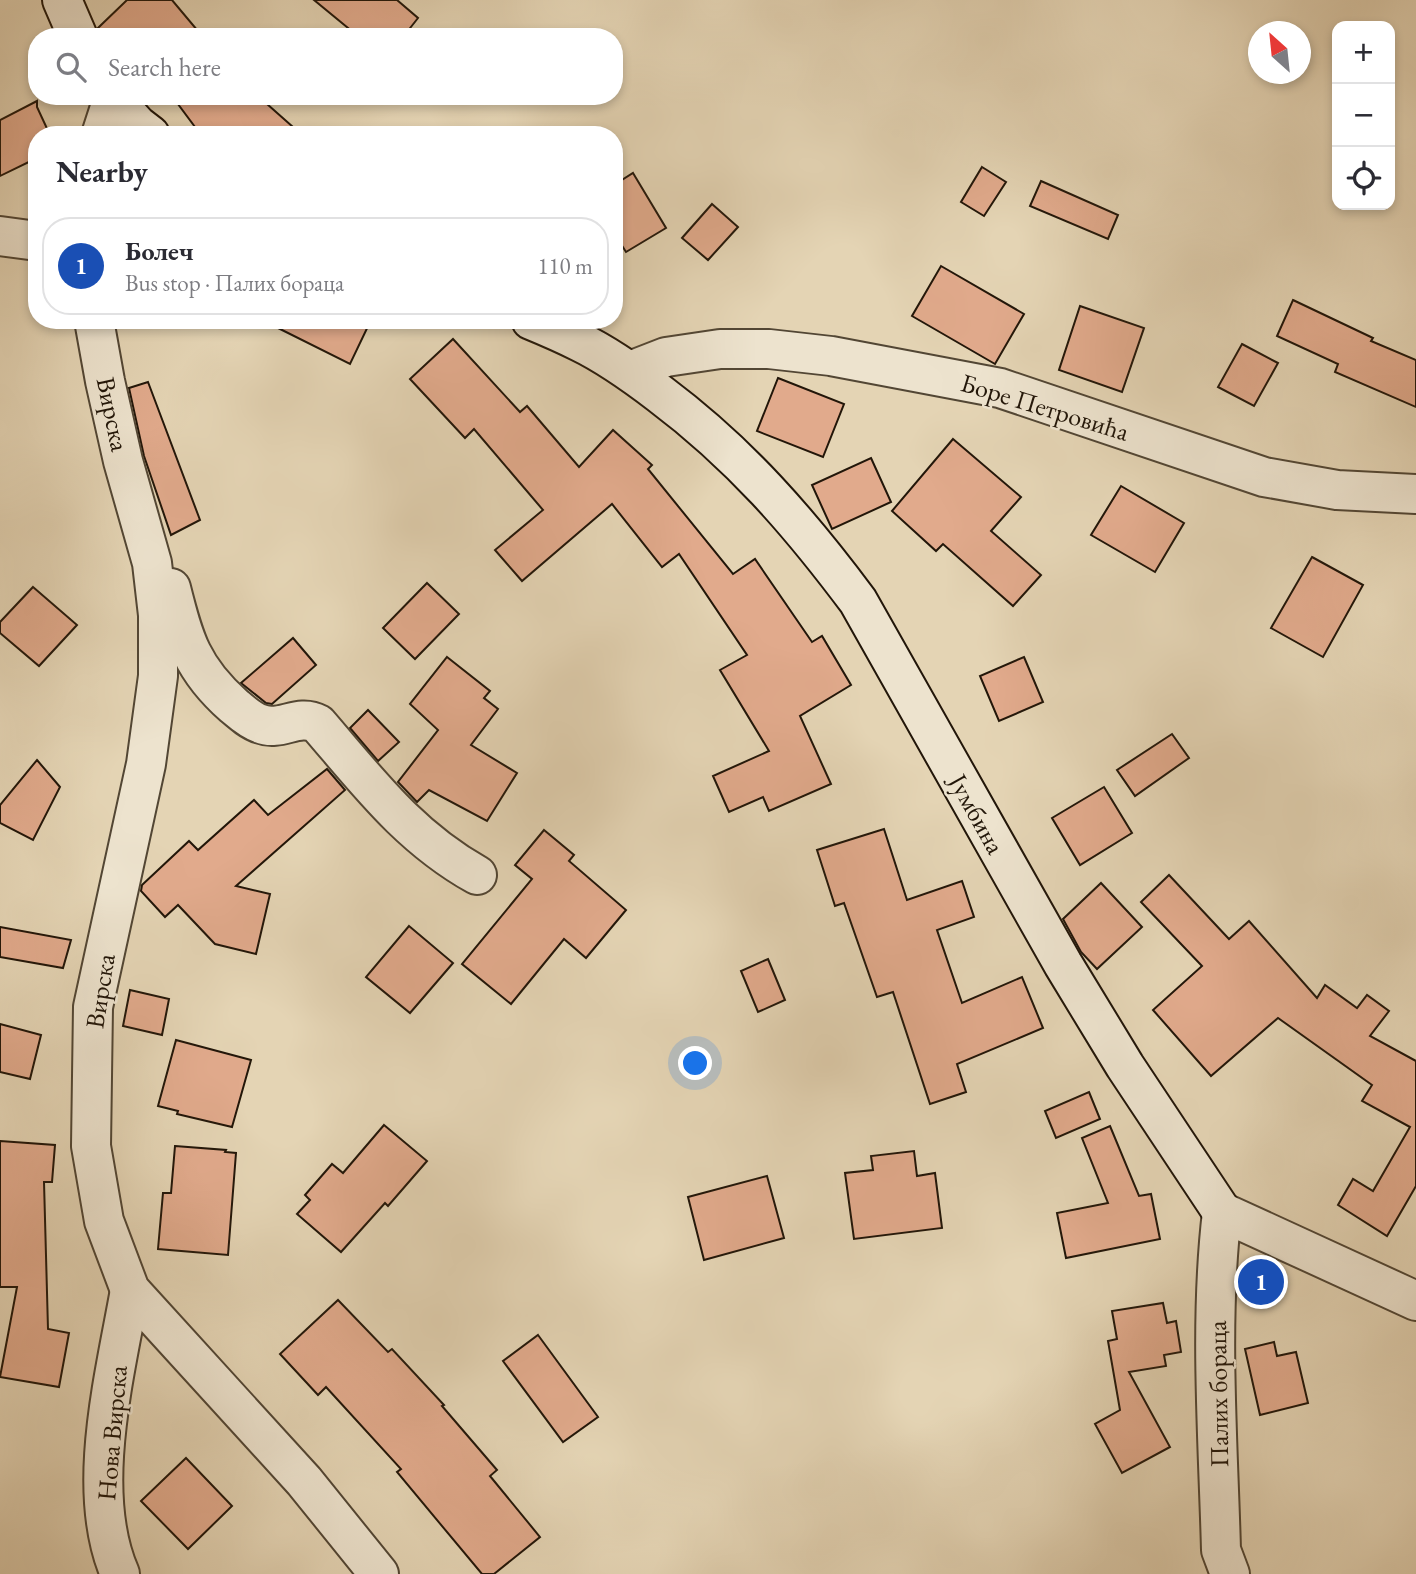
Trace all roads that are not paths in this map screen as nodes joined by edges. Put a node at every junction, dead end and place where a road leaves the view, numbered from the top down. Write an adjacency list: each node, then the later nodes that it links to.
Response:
1 (62, 0): 2 (street)
2 (74, 28)
3 (110, 105): 5 (street)
4 (119, 105): 6 (street)
5 (104, 126)
6 (138, 126)
7 (0, 236): 8 (street)
8 (28, 240)
9 (96, 329): 13 (street, Вирска)
10 (552, 329): 11 (street, Јумбина)
11 (630, 371): 12 (street, Боре Петровића); 15 (street, Јумбина)
12 (1416, 494)
13 (152, 563): 14 (street); 16 (street, Вирска)
14 (477, 875)
15 (1222, 1212): 17 (street); 20 (street, Палих бораца)
16 (130, 1290): 18 (street, Нова Вирска); 19 (street, Вирска)
17 (1416, 1301)
18 (120, 1574)
19 (379, 1574)
20 (1230, 1574)

